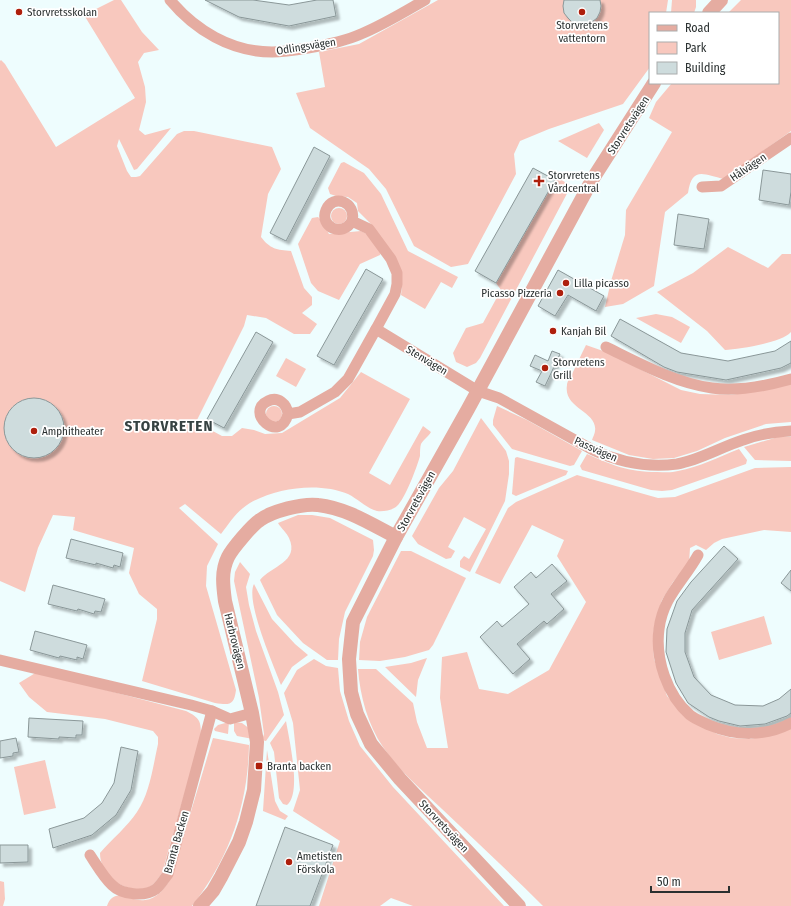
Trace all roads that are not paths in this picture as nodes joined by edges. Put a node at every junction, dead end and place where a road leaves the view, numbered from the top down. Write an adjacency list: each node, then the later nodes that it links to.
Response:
1 (170, 0): 2 (street, Odlingsvägen)
2 (425, 0)
3 (653, 84): 10 (street, Storvretsvägen)
4 (791, 138): 5 (street, Hålvägen)
5 (702, 187)
6 (352, 221): 7 (street)
7 (376, 329): 10 (street, Stenvägen); 11 (street)
8 (606, 347): 9 (street)
9 (791, 379)
10 (478, 391): 12 (street, Passvägen); 13 (street, Storvretsvägen)
11 (288, 414)
12 (791, 431)
13 (396, 537): 17 (street, Harbrovägen); 21 (street, Storvretsvägen)
14 (698, 555): 18 (street)
15 (0, 660): 16 (street)
16 (212, 711): 17 (street); 19 (street, Branta Backen)
17 (252, 713): 20 (street, Harbrovägen)
18 (791, 723)
19 (90, 855)
20 (200, 906)
21 (519, 906)

